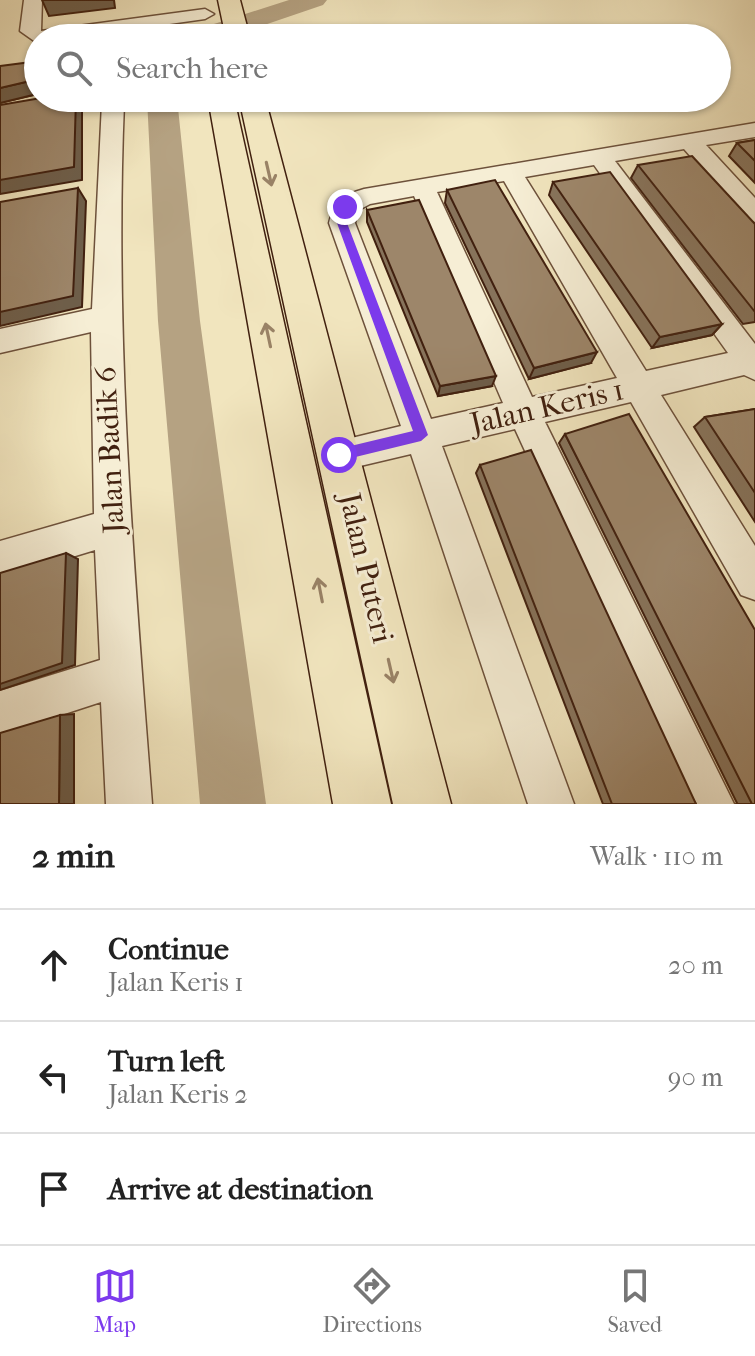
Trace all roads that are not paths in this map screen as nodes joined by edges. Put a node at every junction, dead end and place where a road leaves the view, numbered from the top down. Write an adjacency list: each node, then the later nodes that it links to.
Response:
1 (33, 0): 4 (street)
2 (139, 13): 3 (street); 5 (street)
3 (206, 18)
4 (30, 24)
5 (92, 24)
6 (111, 112): 16 (street, Jalan Badik 6)
7 (225, 112): 15 (main road, Jalan Puteri)
8 (253, 112): 15 (main road, Jalan Puteri, one-way to 15)
9 (755, 130): 10 (street)
10 (690, 142): 11 (street); 14 (street)
11 (601, 158): 12 (street); 18 (street)
12 (511, 173): 13 (street); 19 (street)
13 (423, 188): 20 (street); 21 (street)
14 (755, 213)
15 (268, 250): 22 (main road, Jalan Puteri); 29 (main road, Jalan Puteri, one-way to 15)
16 (103, 318): 17 (street); 23 (street, Jalan Badik 6)
17 (0, 341)
18 (753, 363): 19 (street, Jalan Keris 1)
19 (639, 386): 20 (street, Jalan Keris 1); 25 (street)
20 (523, 412): 21 (street, Jalan Keris 1); 32 (street)
21 (421, 435): 22 (street, Jalan Keris 1); 31 (street)
22 (339, 455): 30 (main road, Jalan Puteri, one-way to 30)
23 (113, 526): 24 (street); 26 (street, Jalan Badik 6)
24 (0, 560)
25 (755, 581)
26 (122, 674): 27 (street); 28 (street, Jalan Badik 6)
27 (0, 713)
28 (129, 804)
29 (362, 804)
30 (422, 804)
31 (551, 804)
32 (711, 804)

